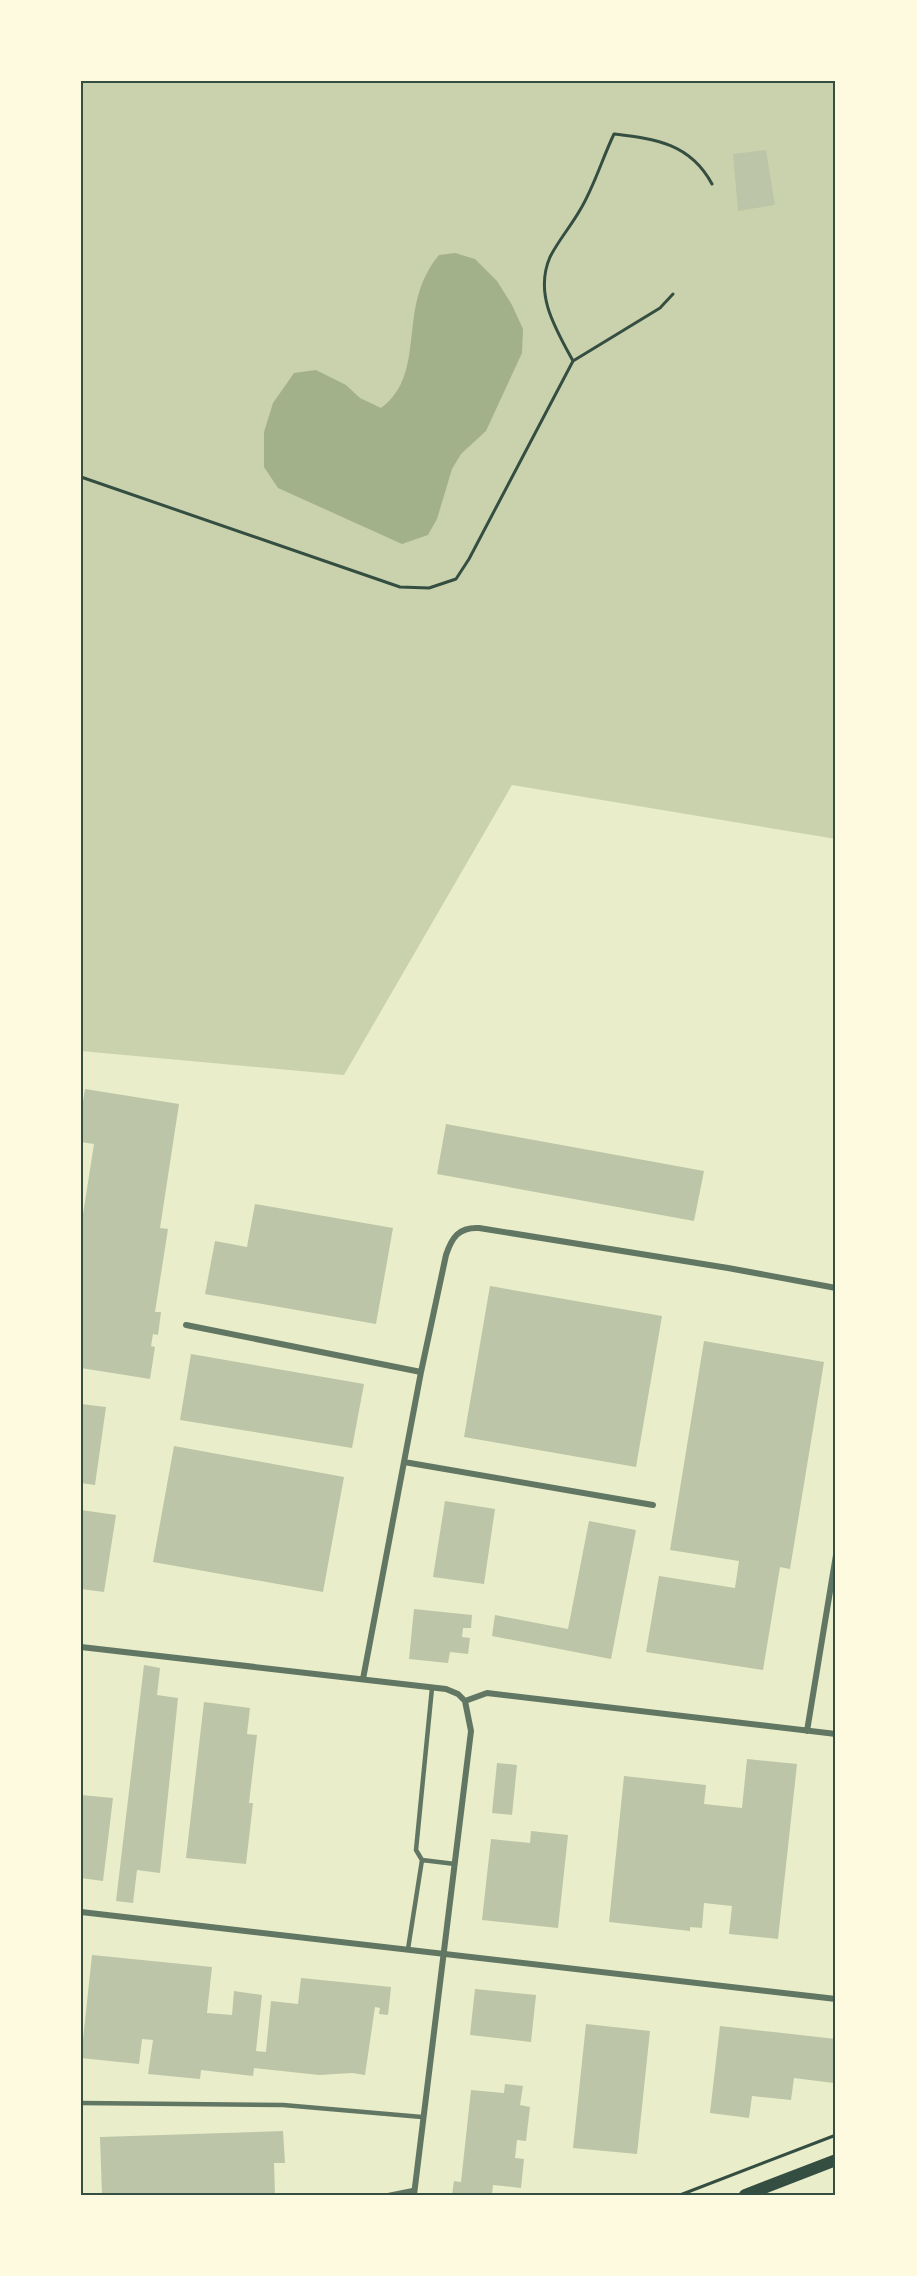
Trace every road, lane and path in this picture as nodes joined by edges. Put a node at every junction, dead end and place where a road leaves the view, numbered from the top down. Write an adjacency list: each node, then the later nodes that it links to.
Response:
1 (712, 184): 3 (path)
2 (674, 294): 3 (path)
3 (573, 361): 4 (path)
4 (81, 477)
5 (836, 1288): 7 (street)
6 (186, 1325): 7 (street)
7 (421, 1372): 8 (street)
8 (404, 1462): 9 (street); 12 (street)
9 (653, 1504)
10 (836, 1555): 15 (street)
11 (81, 1647): 12 (street)
12 (363, 1679): 13 (street)
13 (432, 1688): 14 (street); 17 (lane)
14 (465, 1701): 15 (street); 18 (street)
15 (807, 1731): 16 (street)
16 (836, 1734)
17 (422, 1860): 18 (lane); 20 (lane)
18 (455, 1864): 21 (street)
19 (81, 1912): 20 (street)
20 (408, 1949): 21 (street)
21 (445, 1953): 22 (street); 24 (street)
22 (836, 2000)
23 (81, 2103): 24 (lane)
24 (422, 2117): 27 (street)
25 (836, 2135): 29 (path)
26 (836, 2160): 30 (main road)
27 (414, 2192): 28 (lane)
28 (389, 2195)
29 (680, 2195)
30 (745, 2195)

